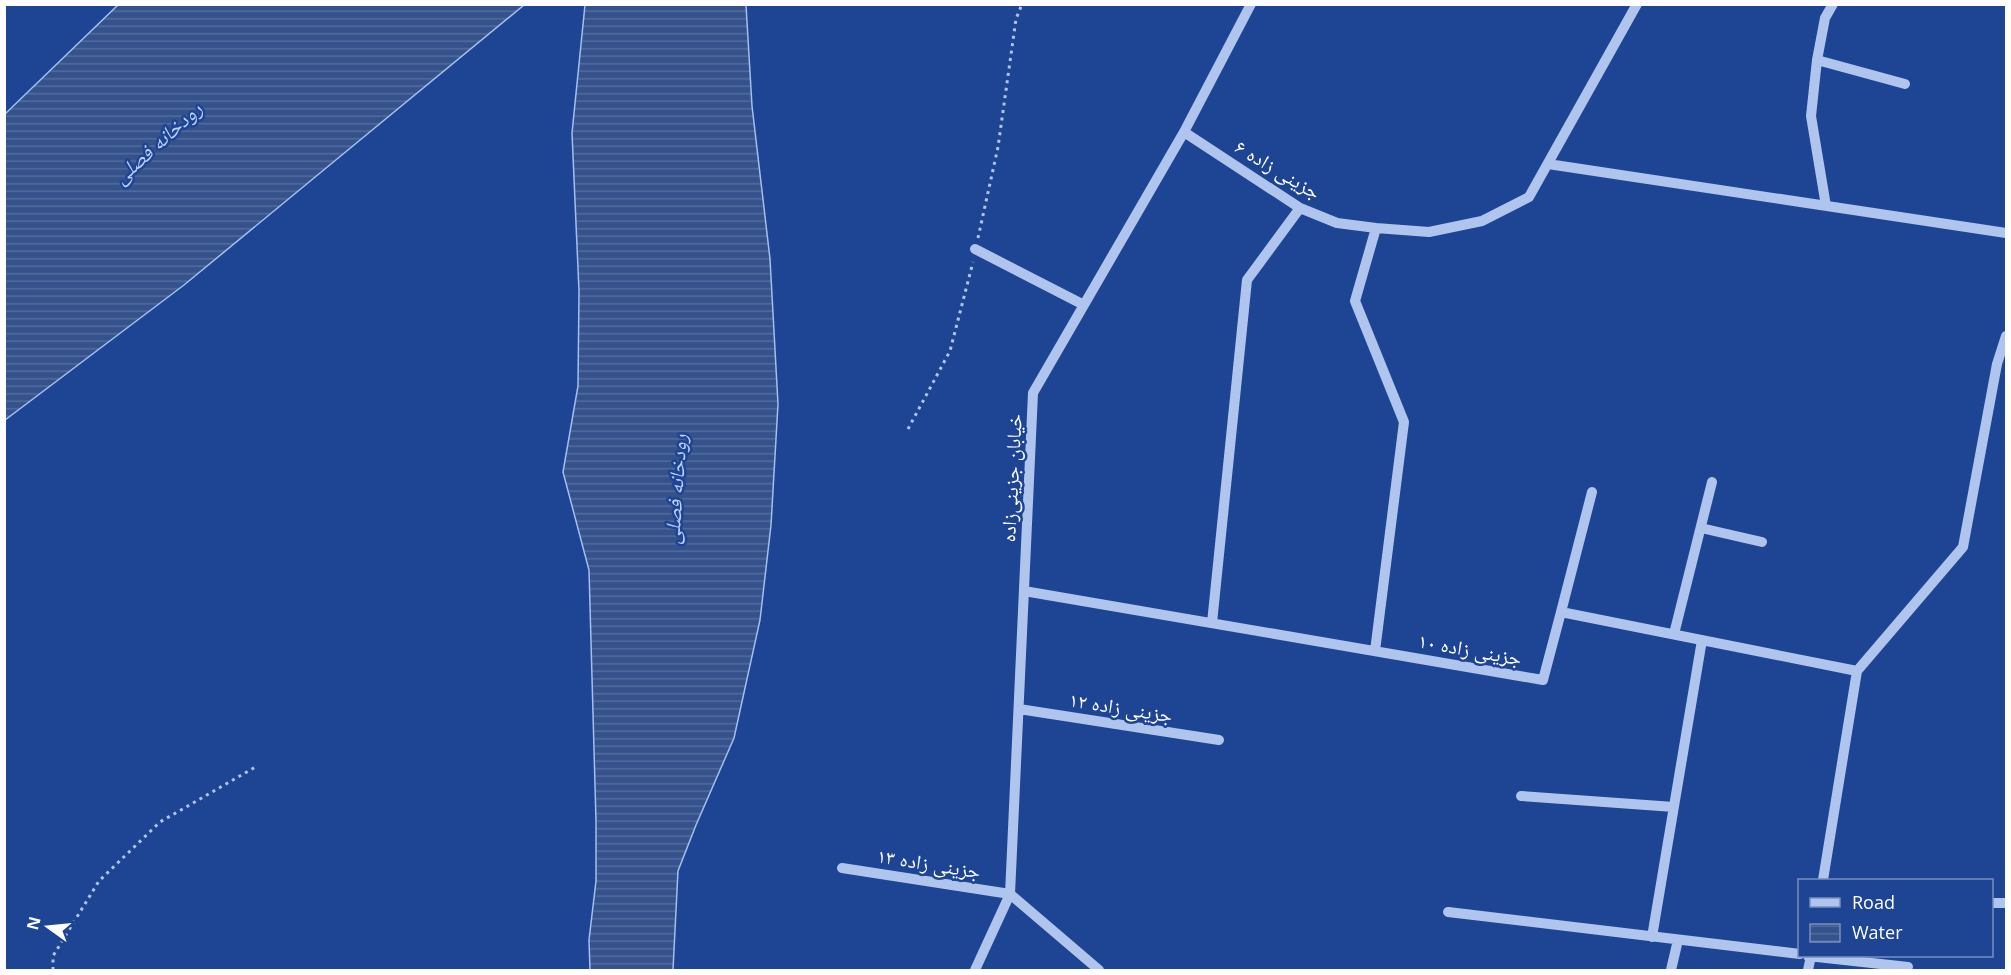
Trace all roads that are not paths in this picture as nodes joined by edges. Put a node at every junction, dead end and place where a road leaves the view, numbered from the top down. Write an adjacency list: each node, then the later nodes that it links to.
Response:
1 (1251, 4): 6 (street, خیابان جزینی‌زاده)
2 (1637, 4): 7 (street, جزینی زاده ۶)
3 (1833, 4): 4 (street)
4 (1817, 60): 5 (street); 8 (street)
5 (1905, 84)
6 (1184, 132): 9 (street, جزینی زاده ۶); 13 (street, خیابان جزینی‌زاده)
7 (1548, 164): 8 (street); 10 (street, جزینی زاده ۶)
8 (1826, 206): 11 (street)
9 (1300, 208): 10 (street, جزینی زاده ۶); 22 (street)
10 (1376, 228): 25 (street)
11 (2007, 233)
12 (975, 249): 13 (street)
13 (1084, 305): 20 (street, خیابان جزینی‌زاده)
14 (2007, 336): 15 (street)
15 (2002, 365): 26 (street)
16 (1712, 482): 18 (street)
17 (1592, 492): 21 (street)
18 (1701, 528): 19 (street); 23 (street)
19 (1762, 542)
20 (1024, 591): 22 (street, جزینی زاده ۱۰); 27 (street, خیابان جزینی‌زاده)
21 (1561, 612): 23 (street); 25 (street, جزینی زاده ۱۰)
22 (1212, 624): 25 (street, جزینی زاده ۱۰)
23 (1674, 634): 24 (street)
24 (1701, 640): 26 (street); 30 (street)
25 (1375, 651)
26 (1857, 671): 32 (street)
27 (1019, 709): 28 (street, جزینی زاده ۱۲); 33 (street, خیابان جزینی‌زاده)
28 (1219, 740)
29 (1521, 796): 30 (street)
30 (1674, 807): 35 (street)
31 (842, 868): 33 (street, جزینی زاده ۱۳)
32 (1823, 879)
33 (1010, 894): 40 (street); 41 (street)
34 (1448, 912): 35 (street)
35 (1652, 937): 36 (street)
36 (1678, 940): 37 (street); 42 (street)
37 (1798, 954)
38 (1818, 957): 39 (street)
39 (1908, 969)
40 (975, 970)
41 (1099, 970)
42 (1671, 970)

